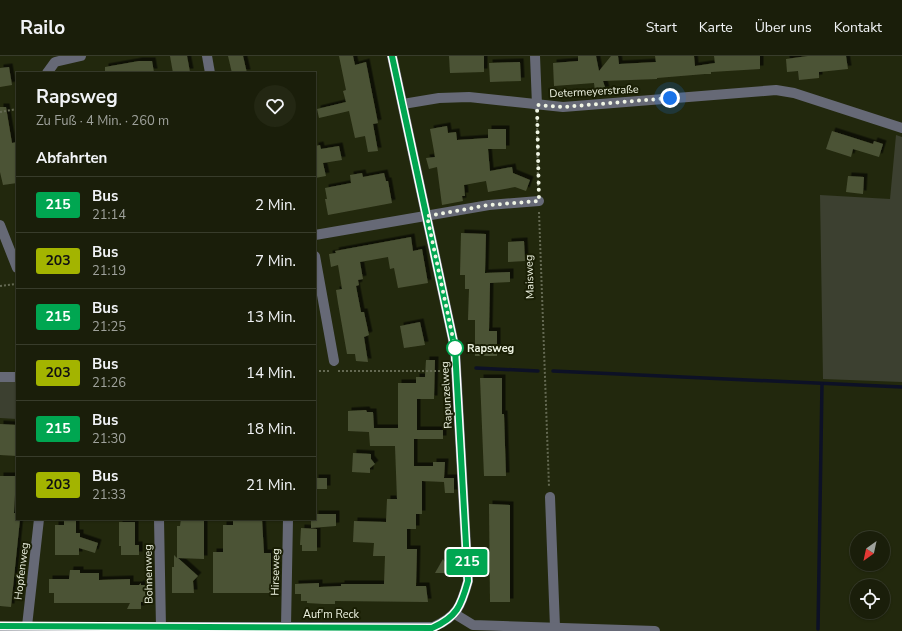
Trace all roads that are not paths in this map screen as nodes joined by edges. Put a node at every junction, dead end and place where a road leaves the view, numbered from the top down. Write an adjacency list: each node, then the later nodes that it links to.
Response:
1 (81, 56): 5 (street)
2 (207, 56): 6 (street)
3 (392, 56): 7 (street)
4 (535, 56): 8 (street)
5 (48, 72)
6 (210, 72)
7 (403, 104): 8 (street, Determeyerstraße); 11 (street, Rapunzelweg)
8 (537, 105): 9 (street, Determeyerstraße)
9 (902, 128)
10 (539, 201): 11 (street)
11 (427, 216): 13 (street); 23 (street, Rapunzelweg)
12 (0, 224): 15 (street)
13 (316, 235)
14 (316, 262): 16 (street)
15 (16, 265)
16 (334, 361)
17 (0, 377): 18 (street)
18 (16, 377)
19 (550, 497): 27 (street)
20 (39, 520): 25 (street, Hopfenweg)
21 (159, 520): 28 (street, Bohnenweg)
22 (288, 520): 26 (street, Hirseweg)
23 (455, 614): 26 (street, Auf'm Reck); 27 (street)
24 (0, 626): 25 (street, Auf'm Reck)
25 (27, 626): 28 (street, Auf'm Reck)
26 (286, 626): 28 (street, Auf'm Reck)
27 (555, 626): 29 (street)
28 (161, 628)
29 (655, 631)

